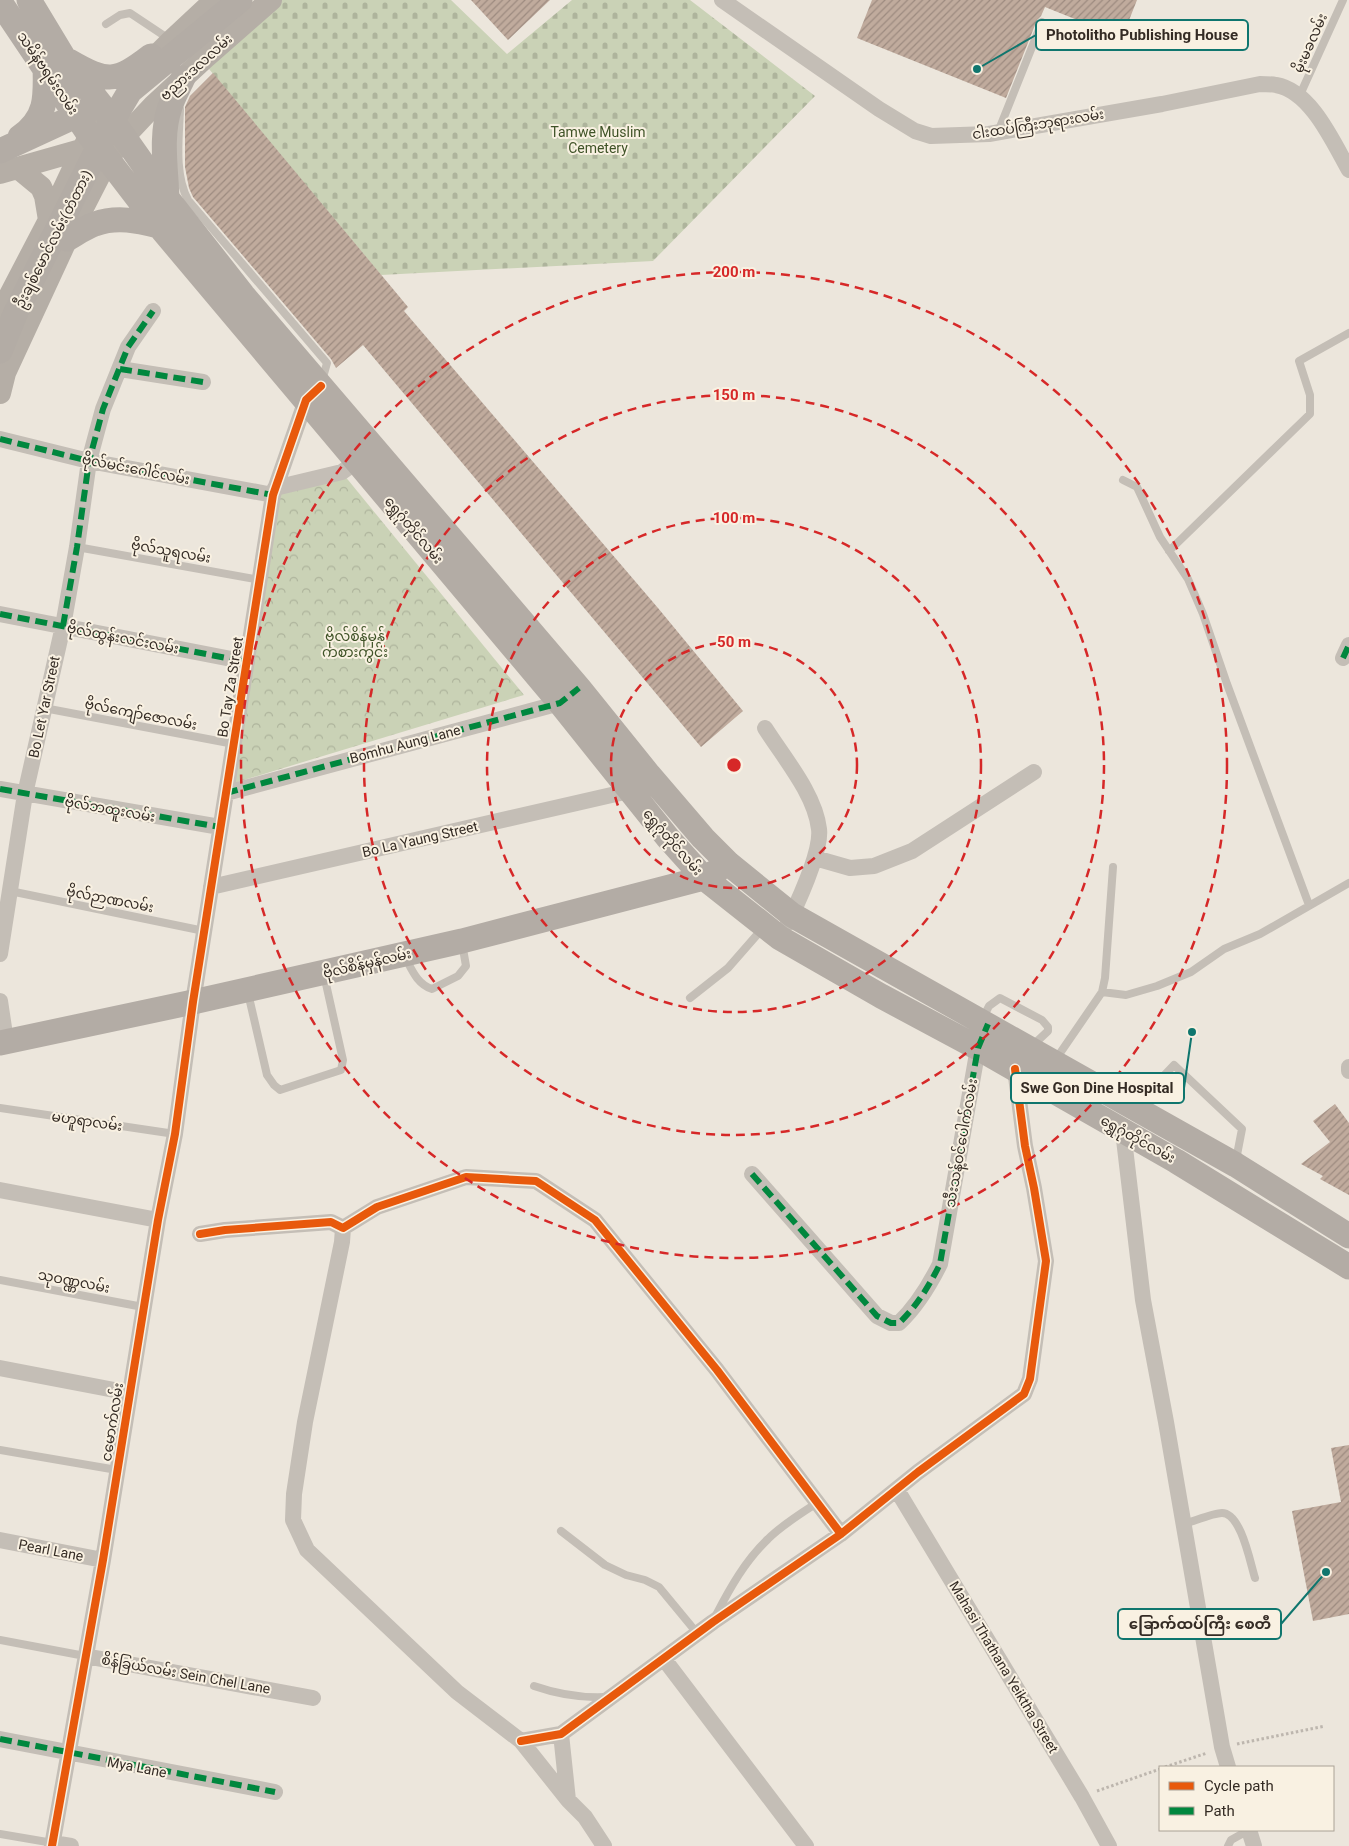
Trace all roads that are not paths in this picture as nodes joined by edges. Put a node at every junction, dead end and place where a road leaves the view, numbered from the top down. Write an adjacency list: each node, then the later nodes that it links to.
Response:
1 (29, 0): 11 (main road, သမိန်ဗရမ်းလမ်း)
2 (215, 0): 10 (main road)
3 (240, 0): 13 (main road)
4 (271, 0): 12 (main road, ဗညားဒလလမ်း)
5 (722, 0): 15 (street, ငါးထပ်ကြီးဘုရားလမ်း)
6 (1343, 0): 14 (lane, မိုးမခလမ်း)
7 (0, 2): 11 (main road, သမိန်ဗရမ်းလမ်း)
8 (1042, 22): 15 (lane)
9 (106, 24): 10 (lane)
10 (171, 41): 11 (main road); 16 (main road)
11 (54, 62): 16 (main road); 17 (main road)
12 (183, 78): 16 (main road, ဗညားဒလလမ်း); 19 (main road); 30 (lane)
13 (130, 91): 16 (main road, ဦးချစ်မောင်လမ်း(တံတား)); 17 (main road)
14 (1299, 97): 15 (street, ငါးထပ်ကြီးဘုရားလမ်း); 18 (street, ငါးထပ်ကြီးဘုရားလမ်း)
15 (998, 132)
16 (99, 136): 17 (main road); 17 (main road); 19 (main road, ရွှေဂုံတိုင်လမ်း); 20 (main road); 21 (main road, ရွှေဂုံတိုင်လမ်း); 22 (main road); 26 (main road, ဦးချစ်မောင်လမ်း(တံတား))
17 (5, 157): 20 (main road)
18 (1349, 170)
19 (167, 198): 30 (main road, ရွှေဂုံတိုင်လမ်း)
20 (49, 220): 24 (main road)
21 (159, 226): 22 (main road); 30 (main road, ရွှေဂုံတိုင်လမ်း)
22 (67, 238): 29 (main road)
23 (153, 312): 27 (street, Bo Let Yar Street)
24 (0, 314)
25 (1349, 333): 37 (lane)
26 (0, 351)
27 (120, 369): 28 (street); 33 (street, Bo Let Yar Street)
28 (203, 382)
29 (0, 393)
30 (313, 393): 32 (main road, ရွှေဂုံတိုင်လမ်း); 35 (street, Bo Tay Za Street)
31 (0, 438): 33 (street, ဗိုလ်မင်းဂေါင်လမ်း)
32 (365, 455): 35 (street); 42 (main road, ရွှေဂုံတိုင်လမ်း)
33 (89, 461): 35 (street, ဗိုလ်မင်းဂေါင်လမ်း); 36 (street, Bo Let Yar Street)
34 (1123, 480): 37 (lane)
35 (274, 492): 38 (street, Bo Tay Za Street)
36 (77, 547): 38 (lane, ဗိုလ်သူရလမ်း); 40 (street, Bo Let Yar Street)
37 (1169, 551): 59 (lane)
38 (260, 580): 41 (street, Bo Tay Za Street)
39 (0, 614): 40 (street, ဗိုလ်ထွန်းလင်းလမ်း)
40 (62, 626): 41 (street, ဗိုလ်ထွန်းလင်းလမ်း); 43 (street, Bo Let Yar Street)
41 (246, 662): 45 (street, Bo Tay Za Street)
42 (569, 695): 48 (main road, ရွှေဂုံတိုင်လမ်း); 49 (street, Bomhu Aung Lane); 53 (main road, ရွှေဂုံတိုင်လမ်း)
43 (44, 708): 45 (lane, ဗိုလ်ကျော်ဇောလမ်း); 50 (street, Bo Let Yar Street)
44 (765, 728): 52 (street)
45 (234, 744): 49 (street, Bo Tay Za Street)
46 (1034, 772): 52 (street)
47 (0, 789): 50 (street, ဗိုလ်ဘထူးလမ်း)
48 (629, 791): 55 (main road, ရွှေဂုံတိုင်လမ်း); 57 (street, Bo La Yaung Street)
49 (226, 793): 51 (street, Bo Tay Za Street)
50 (25, 794): 51 (street, ဗိုလ်ဘထူးလမ်း); 58 (street, Bo Let Yar Street)
51 (220, 828): 57 (street, Bo Tay Za Street)
52 (815, 858): 60 (street)
53 (729, 864): 55 (main road, ဗိုလ်စိန်မှန်လမ်း); 60 (main road, ရွှေဂုံတိုင်လမ်း)
54 (1113, 867): 68 (lane)
55 (704, 878): 62 (main road, ရွှေဂုံတိုင်လမ်း); 63 (main road, ဗိုလ်စိန်မှန်လမ်း)
56 (1349, 883): 59 (lane)
57 (211, 887): 61 (street, Bo Tay Za Street)
58 (10, 891): 61 (lane, ဗိုလ်ဉာဏလမ်း); 64 (street, Bo Let Yar Street)
59 (1310, 905): 68 (lane)
60 (792, 915): 62 (street); 72 (main road, ရွှေဂုံတိုင်လမ်း)
61 (204, 931): 71 (street, Bo Tay Za Street)
62 (772, 932): 69 (lane); 75 (main road, ရွှေဂုံတိုင်လမ်း)
63 (462, 941): 65 (main road, ဗိုလ်စိန်မှန်လမ်း); 65 (lane)
64 (0, 954)
65 (404, 954): 66 (main road, ဗိုလ်စိန်မှန်လမ်း)
66 (324, 973): 67 (main road, ဗိုလ်စိန်မှန်လမ်း); 67 (lane)
67 (247, 990): 71 (main road, ဗိုလ်စိန်မှန်လမ်း)
68 (1102, 992): 79 (lane)
69 (690, 998)
70 (0, 1001): 73 (street)
71 (193, 1002): 73 (main road, ဗိုလ်စိန်မှန်လမ်း); 83 (street, ငမောက်လမ်း)
72 (985, 1023): 74 (main road, ရွှေဂုံတိုင်လမ်း); 75 (street, သီးသန့်ဝင်ပေါက်လမ်း)
73 (3, 1042)
74 (1028, 1047): 77 (main road); 79 (main road, ရွှေဂုံတိုင်လမ်း)
75 (978, 1048): 77 (main road, ရွှေဂုံတိုင်လမ်း); 85 (street, သီးသန့်ဝင်ပေါက်လမ်း)
76 (1349, 1067): 78 (street)
77 (1015, 1069): 79 (main road, ရွှေဂုံတိုင်လမ်း); 98 (street)
78 (1349, 1071)
79 (1046, 1072): 80 (main road, ရွှေဂုံတိုင်လမ်း); 82 (main road, ရွှေဂုံတိုင်လမ်း)
80 (1134, 1107): 84 (main road, ရွှေဂုံတိုင်လမ်း); 84 (lane)
81 (0, 1108): 83 (lane, မဟူရာလမ်း)
82 (1123, 1131): 91 (main road, ရွှေဂုံတိုင်လမ်း); 100 (street)
83 (175, 1134): 87 (street, ငမောက်လမ်း)
84 (1236, 1165): 90 (main road, ရွှေဂုံတိုင်လမ်း)
85 (752, 1174)
86 (0, 1190): 87 (street)
87 (158, 1220): 93 (street, ငမောက်လမ်း)
88 (343, 1228): 89 (street); 99 (street); 116 (street)
89 (200, 1234)
90 (1349, 1236)
91 (1349, 1267)
92 (0, 1280): 93 (lane, သုဝဏ္ဏလမ်း)
93 (144, 1308): 95 (street, ငမောက်လမ်း)
94 (0, 1368): 95 (street)
95 (130, 1393): 97 (street, ငမောက်လမ်း)
96 (0, 1450): 97 (lane)
97 (117, 1470): 104 (street, ငမောက်လမ်း)
98 (898, 1490): 102 (street); 128 (street, Mahasi Thathana Yeiktha Street)
99 (817, 1503): 102 (street); 106 (lane)
100 (1183, 1524): 105 (lane); 118 (street)
101 (561, 1531): 107 (lane)
102 (840, 1534): 106 (street)
103 (0, 1540): 104 (street, Pearl Lane)
104 (102, 1560): 109 (street, ငမောက်လမ်း)
105 (1255, 1578)
106 (714, 1622): 107 (street)
107 (698, 1634): 110 (street)
108 (0, 1640): 109 (lane, စိန်ခြယ်လမ်း Sein Chel Lane)
109 (85, 1656): 113 (street, စိန်ခြယ်လမ်း Sein Chel Lane); 117 (street, ငမောက်လမ်း)
110 (664, 1659): 112 (street); 127 (street)
111 (534, 1686): 112 (lane)
112 (612, 1696): 114 (street)
113 (314, 1698)
114 (561, 1734): 116 (street); 120 (street)
115 (0, 1739): 117 (street, Mya Lane)
116 (521, 1741): 120 (street)
117 (68, 1754): 119 (street, Mya Lane); 124 (street, ငမောက်လမ်း)
118 (1228, 1766)
119 (275, 1792)
120 (568, 1800): 126 (street)
121 (1247, 1831): 129 (lane)
122 (1249, 1831): 130 (street)
123 (0, 1834): 124 (lane)
124 (52, 1844): 125 (street)
125 (72, 1846)
126 (604, 1846)
127 (806, 1846)
128 (1109, 1846)
129 (1228, 1846)
130 (1254, 1846)

